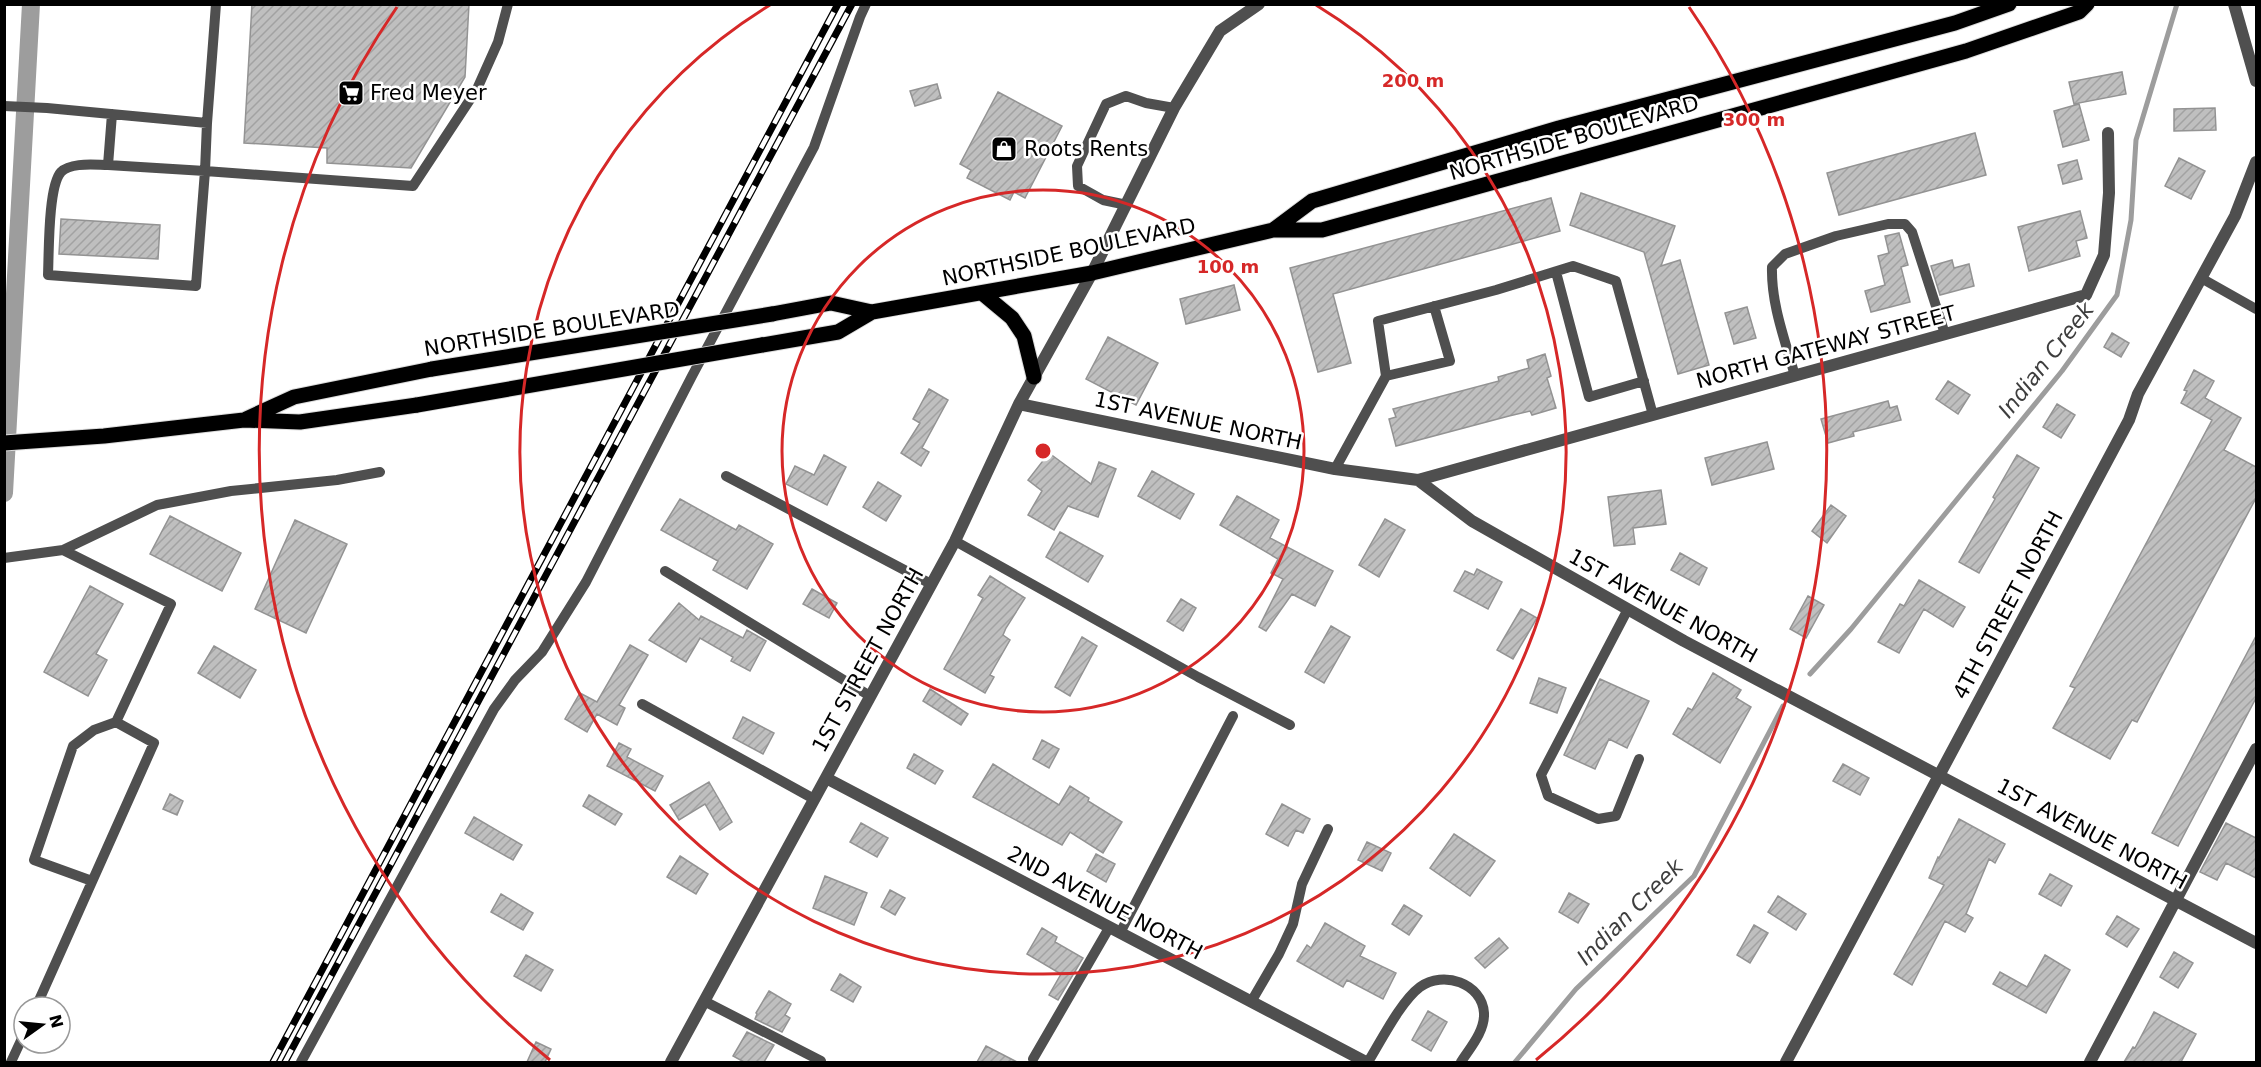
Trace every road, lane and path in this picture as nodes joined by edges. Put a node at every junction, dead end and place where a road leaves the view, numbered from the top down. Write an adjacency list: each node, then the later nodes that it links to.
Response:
1 (216, 4): 12 (lane)
2 (508, 4): 16 (lane)
3 (866, 4): 65 (lane)
4 (1259, 4): 10 (street, 1ST STREET NORTH)
5 (2009, 4): 18 (main road, NORTHSIDE BOULEVARD)
6 (2087, 4): 18 (main road, NORTHSIDE BOULEVARD)
7 (2234, 4): 8 (street)
8 (2256, 81)
9 (8, 106): 11 (lane)
10 (1174, 108): 17 (street, 1ST STREET NORTH); 17 (lane)
11 (112, 114): 12 (lane); 15 (lane)
12 (207, 123): 16 (lane)
13 (2108, 133): 26 (street, NORTH GATEWAY STREET)
14 (2256, 162): 21 (street, 4TH STREET NORTH)
15 (108, 165): 16 (lane); 16 (lane)
16 (205, 171)
17 (1126, 205): 20 (street, 1ST STREET NORTH)
18 (1273, 230): 20 (main road, NORTHSIDE BOULEVARD)
19 (1557, 272): 23 (lane); 30 (lane); 30 (lane)
20 (1092, 273): 22 (main road, NORTHSIDE BOULEVARD); 29 (street, 1ST STREET NORTH)
21 (2201, 278): 24 (lane); 52 (street, 4TH STREET NORTH)
22 (982, 293): 25 (main road, NORTHSIDE BOULEVARD); 29 (main road)
23 (1434, 306): 27 (lane); 27 (lane)
24 (2256, 309)
25 (872, 312): 33 (main road, NORTHSIDE BOULEVARD, bridge); 33 (main road, NORTHSIDE BOULEVARD, bridge)
26 (1945, 334): 28 (street, NORTH GATEWAY STREET); 28 (lane)
27 (1386, 376): 35 (lane)
28 (1795, 376): 32 (street, NORTH GATEWAY STREET)
29 (1034, 377): 31 (street, 1ST STREET NORTH)
30 (1644, 381): 32 (lane)
31 (1019, 404): 35 (street, 1ST AVENUE NORTH); 39 (street, 1ST STREET NORTH)
32 (1653, 415): 38 (street, NORTH GATEWAY STREET)
33 (244, 420): 34 (main road, NORTHSIDE BOULEVARD)
34 (4, 443)
35 (1335, 469): 38 (street, 1ST AVENUE NORTH)
36 (380, 472): 40 (lane)
37 (726, 476): 43 (lane)
38 (1418, 480): 44 (street, 1ST AVENUE NORTH)
39 (955, 541): 43 (street, 1ST STREET NORTH); 49 (lane)
40 (63, 550): 41 (lane); 48 (lane)
41 (7, 558)
42 (665, 571): 45 (lane)
43 (931, 584): 45 (street, 1ST STREET NORTH)
44 (1628, 609): 51 (lane); 52 (street, 1ST AVENUE NORTH)
45 (870, 696): 53 (street, 1ST STREET NORTH)
46 (642, 704): 54 (lane)
47 (1233, 716): 58 (lane)
48 (116, 722): 56 (lane); 56 (lane)
49 (1290, 725)
50 (2256, 749): 57 (street)
51 (1639, 759)
52 (1939, 776): 57 (street, 1ST AVENUE NORTH); 69 (street, 4TH STREET NORTH)
53 (826, 778): 54 (street, 1ST STREET NORTH); 58 (street, 2ND AVENUE NORTH)
54 (814, 800): 61 (street, 1ST STREET NORTH)
55 (1328, 829): 62 (lane)
56 (92, 881): 60 (lane)
57 (2176, 901): 59 (street, 1ST AVENUE NORTH); 70 (street)
58 (1115, 930): 62 (street, 2ND AVENUE NORTH); 63 (lane)
59 (2256, 943)
60 (41, 995)
61 (705, 1001): 64 (lane); 66 (street, 1ST STREET NORTH)
62 (1251, 1002): 67 (street, 2ND AVENUE NORTH)
63 (1034, 1059)
64 (821, 1061)
65 (301, 1062)
66 (671, 1062)
67 (1367, 1062): 68 (lane)
68 (1461, 1062)
69 (1786, 1062)
70 (2090, 1062)

